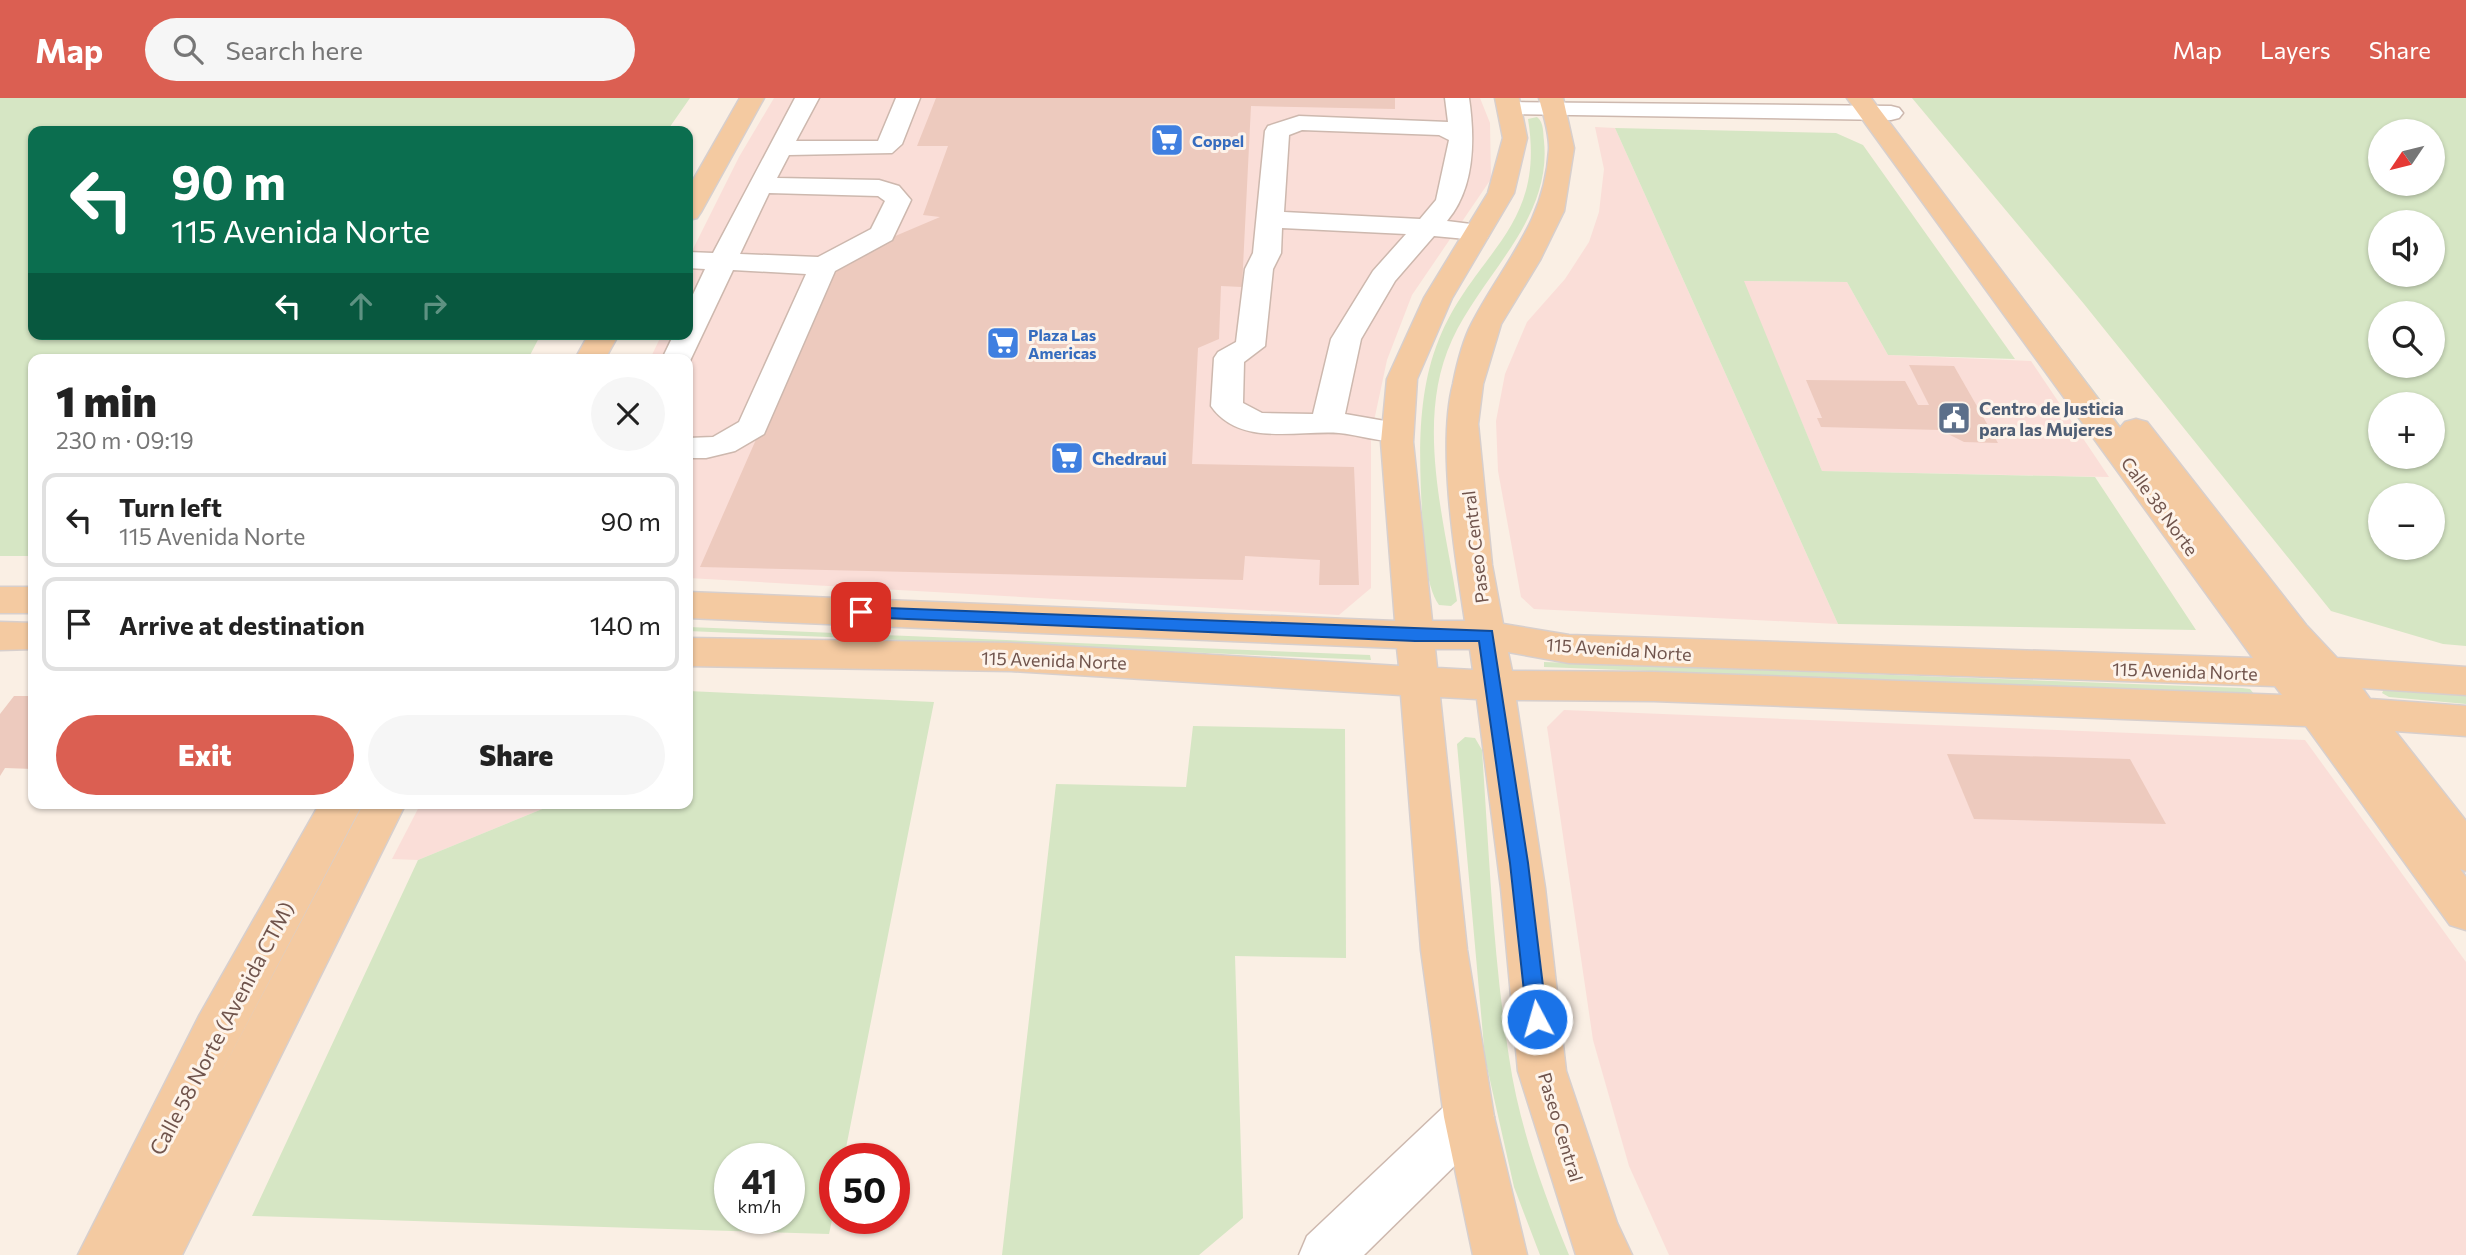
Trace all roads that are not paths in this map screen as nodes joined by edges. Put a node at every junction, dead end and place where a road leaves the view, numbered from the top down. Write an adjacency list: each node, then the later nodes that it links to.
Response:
1 (735, 98): 11 (main road)
2 (752, 98): 13 (main road)
3 (807, 98): 10 (street)
4 (908, 98): 10 (street)
5 (1457, 98): 9 (street)
6 (1508, 102): 7 (street); 16 (main road)
7 (1552, 102): 8 (street); 27 (main road, Paseo Central)
8 (1874, 104): 32 (main road, Calle 38 Norte); 35 (main road, Calle 38 Norte)
9 (1462, 137): 14 (street); 15 (street)
10 (780, 148): 12 (street)
11 (693, 169)
12 (761, 185): 18 (street); 19 (street)
13 (693, 203)
14 (1270, 219): 15 (street); 21 (street)
15 (1427, 227): 16 (street); 21 (street)
16 (1478, 232): 22 (main road)
17 (693, 260): 18 (street)
18 (724, 262): 19 (street); 20 (street)
19 (823, 266): 23 (street)
20 (693, 326)
21 (1327, 423): 22 (street)
22 (1397, 432): 31 (main road)
23 (693, 448)
24 (0, 600): 25 (main road)
25 (28, 600)
26 (693, 606): 31 (main road, 115 Avenida Norte)
27 (1486, 635): 31 (main road, 115 Avenida Norte); 32 (main road, 115 Avenida Norte); 34 (main road, Paseo Central)
28 (0, 636): 29 (main road)
29 (28, 636)
30 (693, 652): 31 (main road, 115 Avenida Norte)
31 (1417, 657): 34 (main road, 115 Avenida Norte); 41 (main road)
32 (2287, 674): 35 (main road, Calle 38 Norte)
33 (2466, 681): 35 (main road, 115 Avenida Norte)
34 (1496, 685): 35 (main road, 115 Avenida Norte); 46 (main road, Paseo Central)
35 (2333, 698): 36 (main road, 115 Avenida Norte); 39 (main road, Calle 38 Norte); 40 (main road, Calle 38 Norte)
36 (2466, 721)
37 (339, 809): 42 (main road, Calle 58 Norte (Avenida CTM))
38 (382, 809): 43 (main road)
39 (2466, 853)
40 (2466, 911)
41 (1469, 1117): 44 (street); 45 (main road)
42 (104, 1255)
43 (154, 1255)
44 (1326, 1255)
45 (1500, 1255)
46 (1605, 1255)

